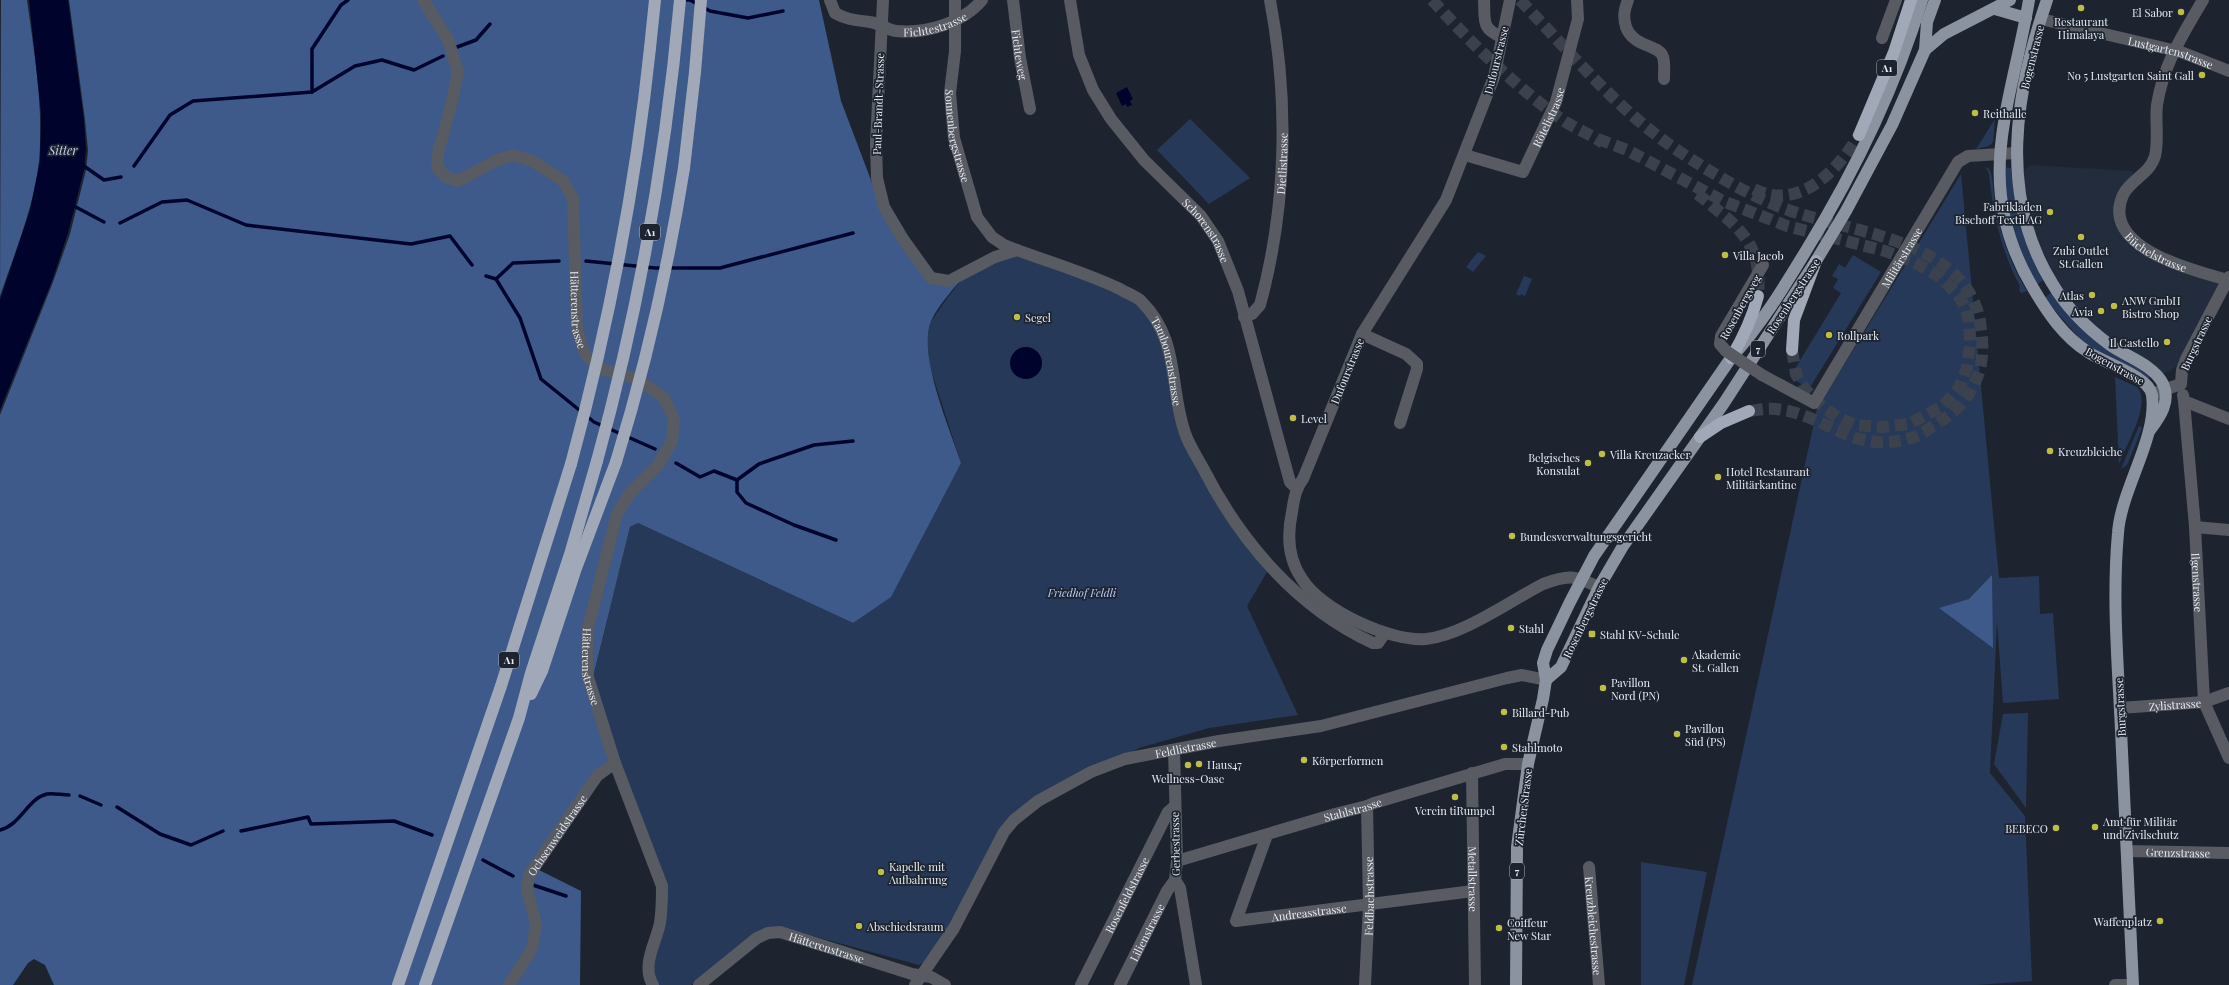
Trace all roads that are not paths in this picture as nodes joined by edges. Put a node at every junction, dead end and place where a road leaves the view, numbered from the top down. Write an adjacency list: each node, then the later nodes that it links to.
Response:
1 (423, 0): 74 (street, Hätterenstrasse)
2 (654, 0): 88 (highway, A1, bridge)
3 (680, 0): 71 (highway, A1, bridge)
4 (701, 0): 71 (highway, A1, bridge)
5 (830, 0): 29 (street, Fichtestrasse)
6 (883, 0): 29 (street, Paul-Brandt-Strasse)
7 (955, 0): 28 (street, Sonnenbergstrasse)
8 (982, 0): 28 (street, Fichtestrasse)
9 (1013, 0): 38 (street, Fichteweg)
10 (1070, 0): 48 (street, Schorenstrasse)
11 (1270, 0): 48 (street, Dietlistrasse)
12 (1484, 0): 32 (street)
13 (1510, 0): 32 (street, Dufourstrasse)
14 (1577, 0): 42 (street, Rötelistrasse)
15 (1628, 0): 37 (street)
16 (1896, 0): 33 (street)
17 (1911, 0): 39 (highway, A1)
18 (1922, 0): 25 (main road, Rosenbergstrasse / 7)
19 (1935, 0): 30 (main road, Rosenbergstrasse / 7)
20 (2010, 0): 24 (main road)
21 (2029, 0): 26 (main road, Bogenstrasse)
22 (2047, 0): 27 (main road, Bogenstrasse)
23 (2203, 0): 35 (street, Büchelstrasse)
24 (1995, 9): 26 (main road, Bogenstrasse); 31 (main road)
25 (1918, 13): 30 (main road); 51 (main road, Rosenbergstrasse / 7)
26 (2026, 18): 41 (main road, Bogenstrasse)
27 (2041, 19): 35 (street, Lustgartenstrasse); 40 (main road, Bogenstrasse)
28 (954, 21): 29 (street, Fichtestrasse); 43 (street, Sonnenbergstrasse)
29 (880, 25): 43 (street, Paul-Brandt-Strasse)
30 (1927, 27): 31 (main road); 34 (main road, Rosenbergstrasse / 7)
31 (1944, 34): 34 (main road)
32 (1502, 37): 42 (street, Dufourstrasse)
33 (1882, 38)
34 (1925, 50): 44 (main road, Rosenbergstrasse / 7)
35 (2174, 50): 36 (street, Lustgartenstrasse); 46 (street, Büchelstrasse)
36 (2229, 71)
37 (1664, 79)
38 (1030, 109)
39 (1859, 135)
40 (2016, 153): 41 (street, Militärstrasse); 53 (main road, Bogenstrasse)
41 (1999, 154): 51 (street, Militärstrasse, bridge); 54 (main road, Bogenstrasse)
42 (1465, 155): 49 (street, Dufourstrasse)
43 (1017, 250): 66 (street, Tambourenstrasse)
44 (1816, 261): 50 (highway); 60 (main road, Rosenbergstrasse / 7)
45 (1763, 265): 51 (street, Rosenbergweg)
46 (2228, 278): 52 (street, Burgstrasse)
47 (1758, 296): 51 (highway)
48 (1244, 318): 61 (street, Schorenstrasse)
49 (1362, 334): 58 (street); 61 (street, Dufourstrasse)
50 (1792, 350)
51 (1727, 352): 64 (main road, Rosenbergstrasse / 7)
52 (2181, 384): 53 (street, Burgstrasse); 55 (street)
53 (2165, 389): 54 (street, Burgstrasse); 59 (main road)
54 (2152, 394): 59 (main road, Bogenstrasse)
55 (2184, 401): 57 (street); 62 (street, Ilgenstrasse)
56 (1749, 412): 60 (highway)
57 (2229, 419)
58 (1400, 422)
59 (2148, 433): 70 (main road, Burgstrasse)
60 (1700, 437): 65 (main road, Rosenbergstrasse / 7)
61 (1296, 488): 66 (street, Dufourstrasse)
62 (2195, 527): 63 (street); 69 (street, Ilgenstrasse)
63 (2229, 530)
64 (1581, 579): 65 (street, Dufourstrasse); 66 (street, Dufourstrasse); 67 (main road, Rosenbergstrasse / 7)
65 (1599, 587): 67 (main road, Rosenbergstrasse / 7)
66 (1385, 633)
67 (1546, 680): 72 (street, Feldlistrasse); 75 (main road, Zürcher Strasse / 7)
68 (2229, 693): 69 (street, Zylistrasse)
69 (2204, 702): 70 (street, Zylistrasse); 73 (street, Ilgenstrasse)
70 (2120, 708): 80 (main road, Burgstrasse)
71 (519, 718): 89 (highway, A1)
72 (1174, 750): 77 (street, Gerbestrasse); 87 (street, Feldlistrasse)
73 (2229, 758)
74 (616, 763): 90 (street, Ochsenweidstrasse); 91 (street, Hätterenstrasse)
75 (1528, 764): 76 (street, Stahlstrasse); 99 (main road, Zürcher Strasse / 7)
76 (1472, 773): 78 (street, Stahlstrasse); 85 (street, Metallstrasse)
77 (1175, 806): 82 (street, Gerbestrasse); 94 (street, Rosenfeldstrasse)
78 (1367, 806): 79 (street, Stahlstrasse); 86 (street, Feldbachstrasse)
79 (1267, 835): 82 (street, Stahlstrasse); 86 (street, Andreasstrasse)
80 (2127, 851): 81 (street, Grenzstrasse); 103 (main road, Burgstrasse)
81 (2229, 853)
82 (1178, 861): 84 (street, Gerbestrasse)
83 (1589, 867): 100 (street, Kreuzbleichestrasse)
84 (1175, 880): 95 (street, Lilienstrasse); 96 (street, Gerbestrasse)
85 (1473, 891): 86 (street, Andreasstrasse); 98 (street, Metallstrasse)
86 (1369, 905): 97 (street, Feldbachstrasse)
87 (919, 980): 92 (street, Hätterenstrasse); 93 (street, Hätterenstrasse)
88 (398, 985)
89 (425, 985)
90 (509, 985)
91 (653, 985)
92 (699, 985)
93 (945, 985)
94 (1081, 985)
95 (1120, 985)
96 (1196, 985)
97 (1365, 985)
98 (1475, 985)
99 (1516, 985)
100 (1599, 985)
101 (2115, 985): 102 (street)
102 (2125, 985)
103 (2132, 985)

